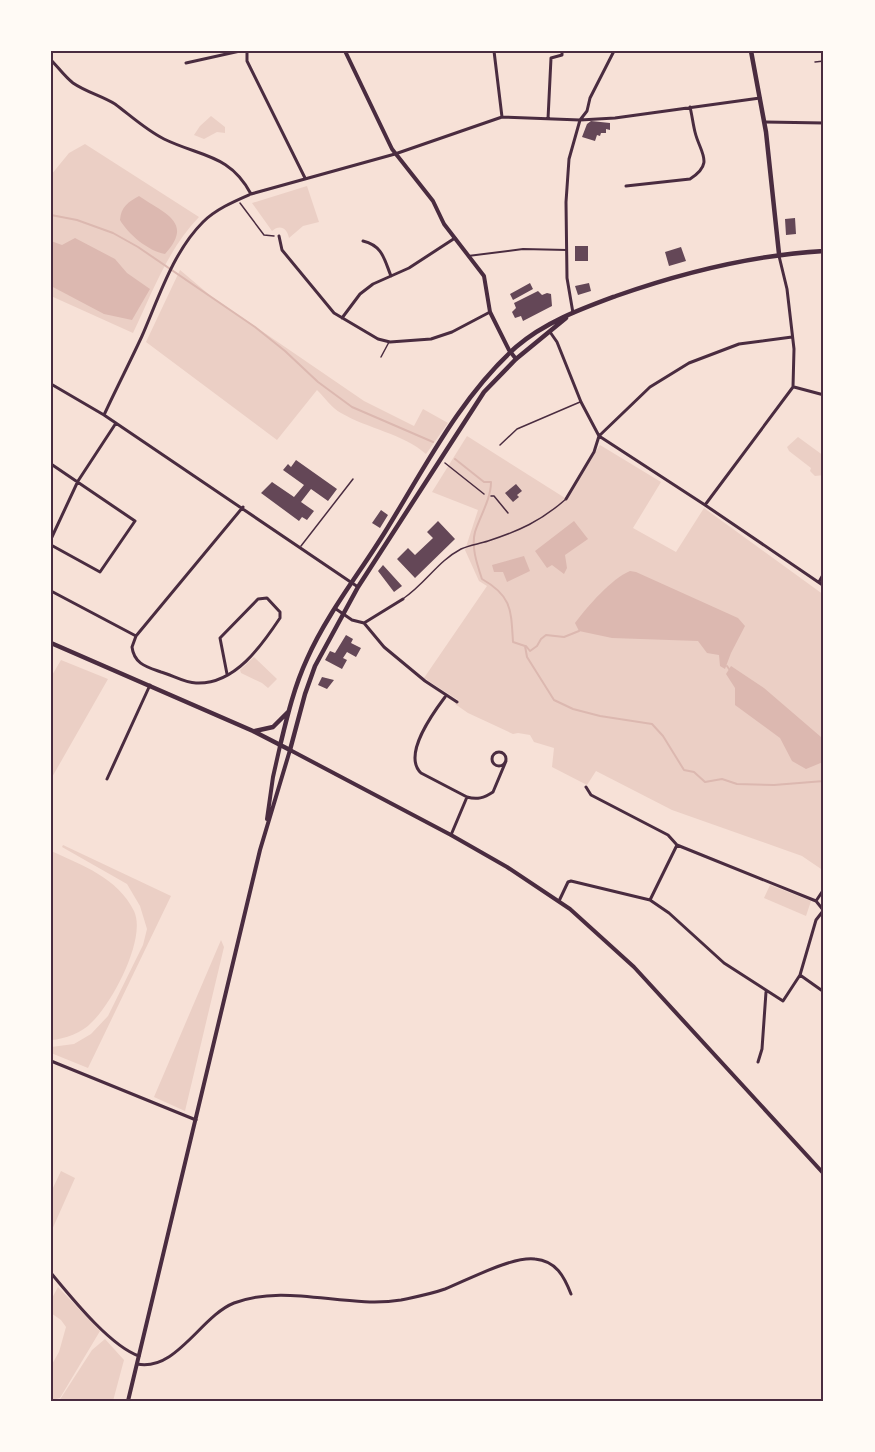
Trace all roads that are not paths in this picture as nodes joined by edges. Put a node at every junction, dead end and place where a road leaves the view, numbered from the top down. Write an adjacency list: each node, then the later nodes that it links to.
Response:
1 (240, 51): 11 (street)
2 (247, 51): 20 (street)
3 (345, 51): 19 (main road)
4 (494, 51): 14 (street)
5 (562, 51): 15 (street)
6 (614, 51): 16 (street)
7 (751, 51): 12 (main road)
8 (51, 60): 22 (street)
9 (824, 61): 10 (lane)
10 (815, 62)
11 (186, 63)
12 (760, 98): 13 (street); 17 (main road)
13 (690, 107): 16 (street); 21 (street)
14 (502, 117): 15 (street); 19 (street)
15 (549, 118): 16 (street)
16 (580, 120): 26 (street)
17 (765, 122): 18 (street); 28 (main road)
18 (824, 123)
19 (395, 154): 20 (street); 24 (main road)
20 (304, 178): 22 (street)
21 (626, 186)
22 (251, 194): 45 (street)
23 (279, 236): 33 (street)
24 (455, 238): 29 (main road); 30 (street)
25 (363, 241): 30 (street)
26 (567, 250): 29 (street); 32 (street)
27 (824, 251): 28 (main road)
28 (779, 254): 32 (main road); 36 (street)
29 (468, 256): 31 (main road)
30 (391, 276): 33 (street)
31 (490, 312): 37 (street); 38 (main road)
32 (573, 313): 34 (main road); 35 (main road)
33 (342, 318): 37 (street)
34 (545, 326): 35 (street); 38 (main road)
35 (550, 331): 40 (main road); 44 (street)
36 (792, 337): 42 (street); 47 (street)
37 (390, 342): 39 (lane)
38 (511, 353): 40 (main road); 60 (main road)
39 (381, 357)
40 (516, 359): 62 (main road)
41 (51, 384): 45 (street)
42 (793, 387): 43 (street); 53 (street)
43 (824, 395)
44 (581, 402): 47 (street); 48 (lane)
45 (104, 415): 46 (street)
46 (116, 423): 51 (street); 54 (street)
47 (598, 436): 52 (street); 53 (street)
48 (500, 446)
49 (51, 464): 51 (street)
50 (352, 479): 57 (lane)
51 (78, 481): 55 (street); 56 (street)
52 (566, 499): 64 (lane)
53 (705, 505): 59 (street)
54 (243, 507): 57 (street); 68 (street)
55 (51, 539)
56 (51, 545)
57 (300, 547): 60 (street)
58 (824, 573): 59 (street)
59 (819, 582): 61 (street)
60 (352, 583): 62 (street); 65 (main road)
61 (824, 586)
62 (358, 587): 66 (main road)
63 (51, 591): 68 (street)
64 (403, 599): 67 (street)
65 (336, 609): 66 (street); 74 (main road)
66 (343, 614): 67 (street); 77 (main road)
67 (364, 623): 72 (street)
68 (136, 636): 70 (street)
69 (51, 643): 71 (main road)
70 (227, 674): 70 (street)
71 (150, 685): 75 (main road); 79 (street)
72 (446, 697): 73 (street); 81 (street)
73 (457, 702)
74 (289, 711): 75 (main road); 76 (main road)
75 (253, 732): 76 (main road)
76 (280, 746): 77 (main road); 82 (main road)
77 (290, 750): 82 (main road); 83 (main road)
78 (506, 761): 78 (street); 81 (street)
79 (106, 780)
80 (586, 787): 84 (street)
81 (467, 796): 83 (street)
82 (265, 832): 95 (main road)
83 (452, 835): 87 (main road)
84 (677, 845): 86 (street); 88 (street)
85 (824, 889): 88 (street)
86 (650, 900): 87 (street); 91 (street)
87 (559, 901): 96 (main road)
88 (816, 901): 89 (street)
89 (824, 911): 90 (street)
90 (800, 975): 91 (street); 92 (street)
91 (766, 992): 94 (street)
92 (824, 992)
93 (51, 1061): 95 (street)
94 (758, 1062)
95 (195, 1120): 99 (main road)
96 (824, 1174)
97 (51, 1273): 99 (street)
98 (571, 1294): 100 (street)
99 (139, 1356): 100 (main road)
100 (137, 1364): 101 (main road)
101 (128, 1401)

